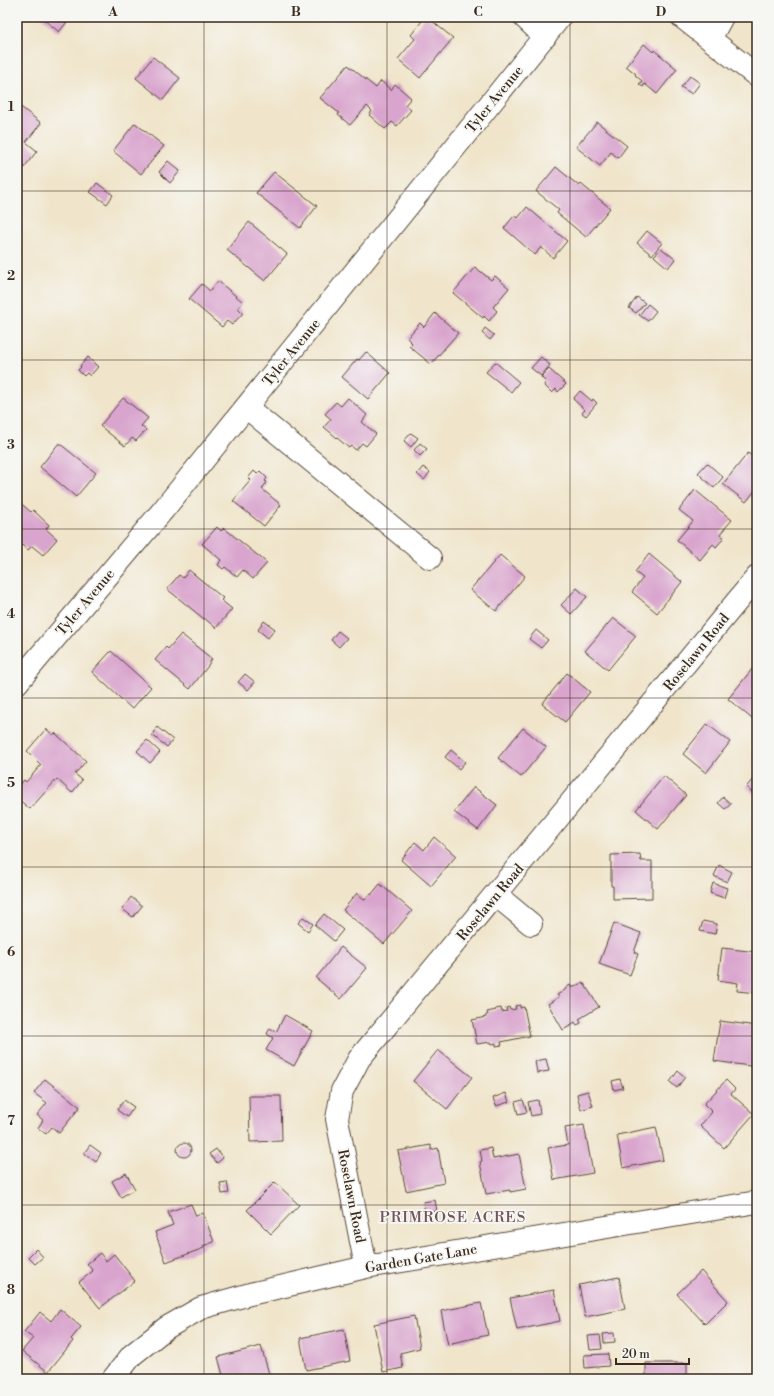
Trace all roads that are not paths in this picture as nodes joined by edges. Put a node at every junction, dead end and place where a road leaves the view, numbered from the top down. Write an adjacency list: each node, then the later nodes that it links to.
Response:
1 (524, 17): 5 (street)
2 (560, 17): 5 (street, Tyler Avenue)
3 (682, 17): 6 (street)
4 (722, 17): 6 (street)
5 (545, 37): 8 (street, Tyler Avenue)
6 (710, 39): 7 (street)
7 (757, 76)
8 (246, 407): 9 (street); 11 (street, Tyler Avenue)
9 (430, 558)
10 (757, 577): 12 (street, Roselawn Road)
11 (17, 683)
12 (496, 894): 13 (street); 15 (street, Roselawn Road)
13 (531, 924)
14 (757, 1202): 15 (street, Garden Gate Lane)
15 (366, 1267): 16 (street, Garden Gate Lane)
16 (113, 1379)

